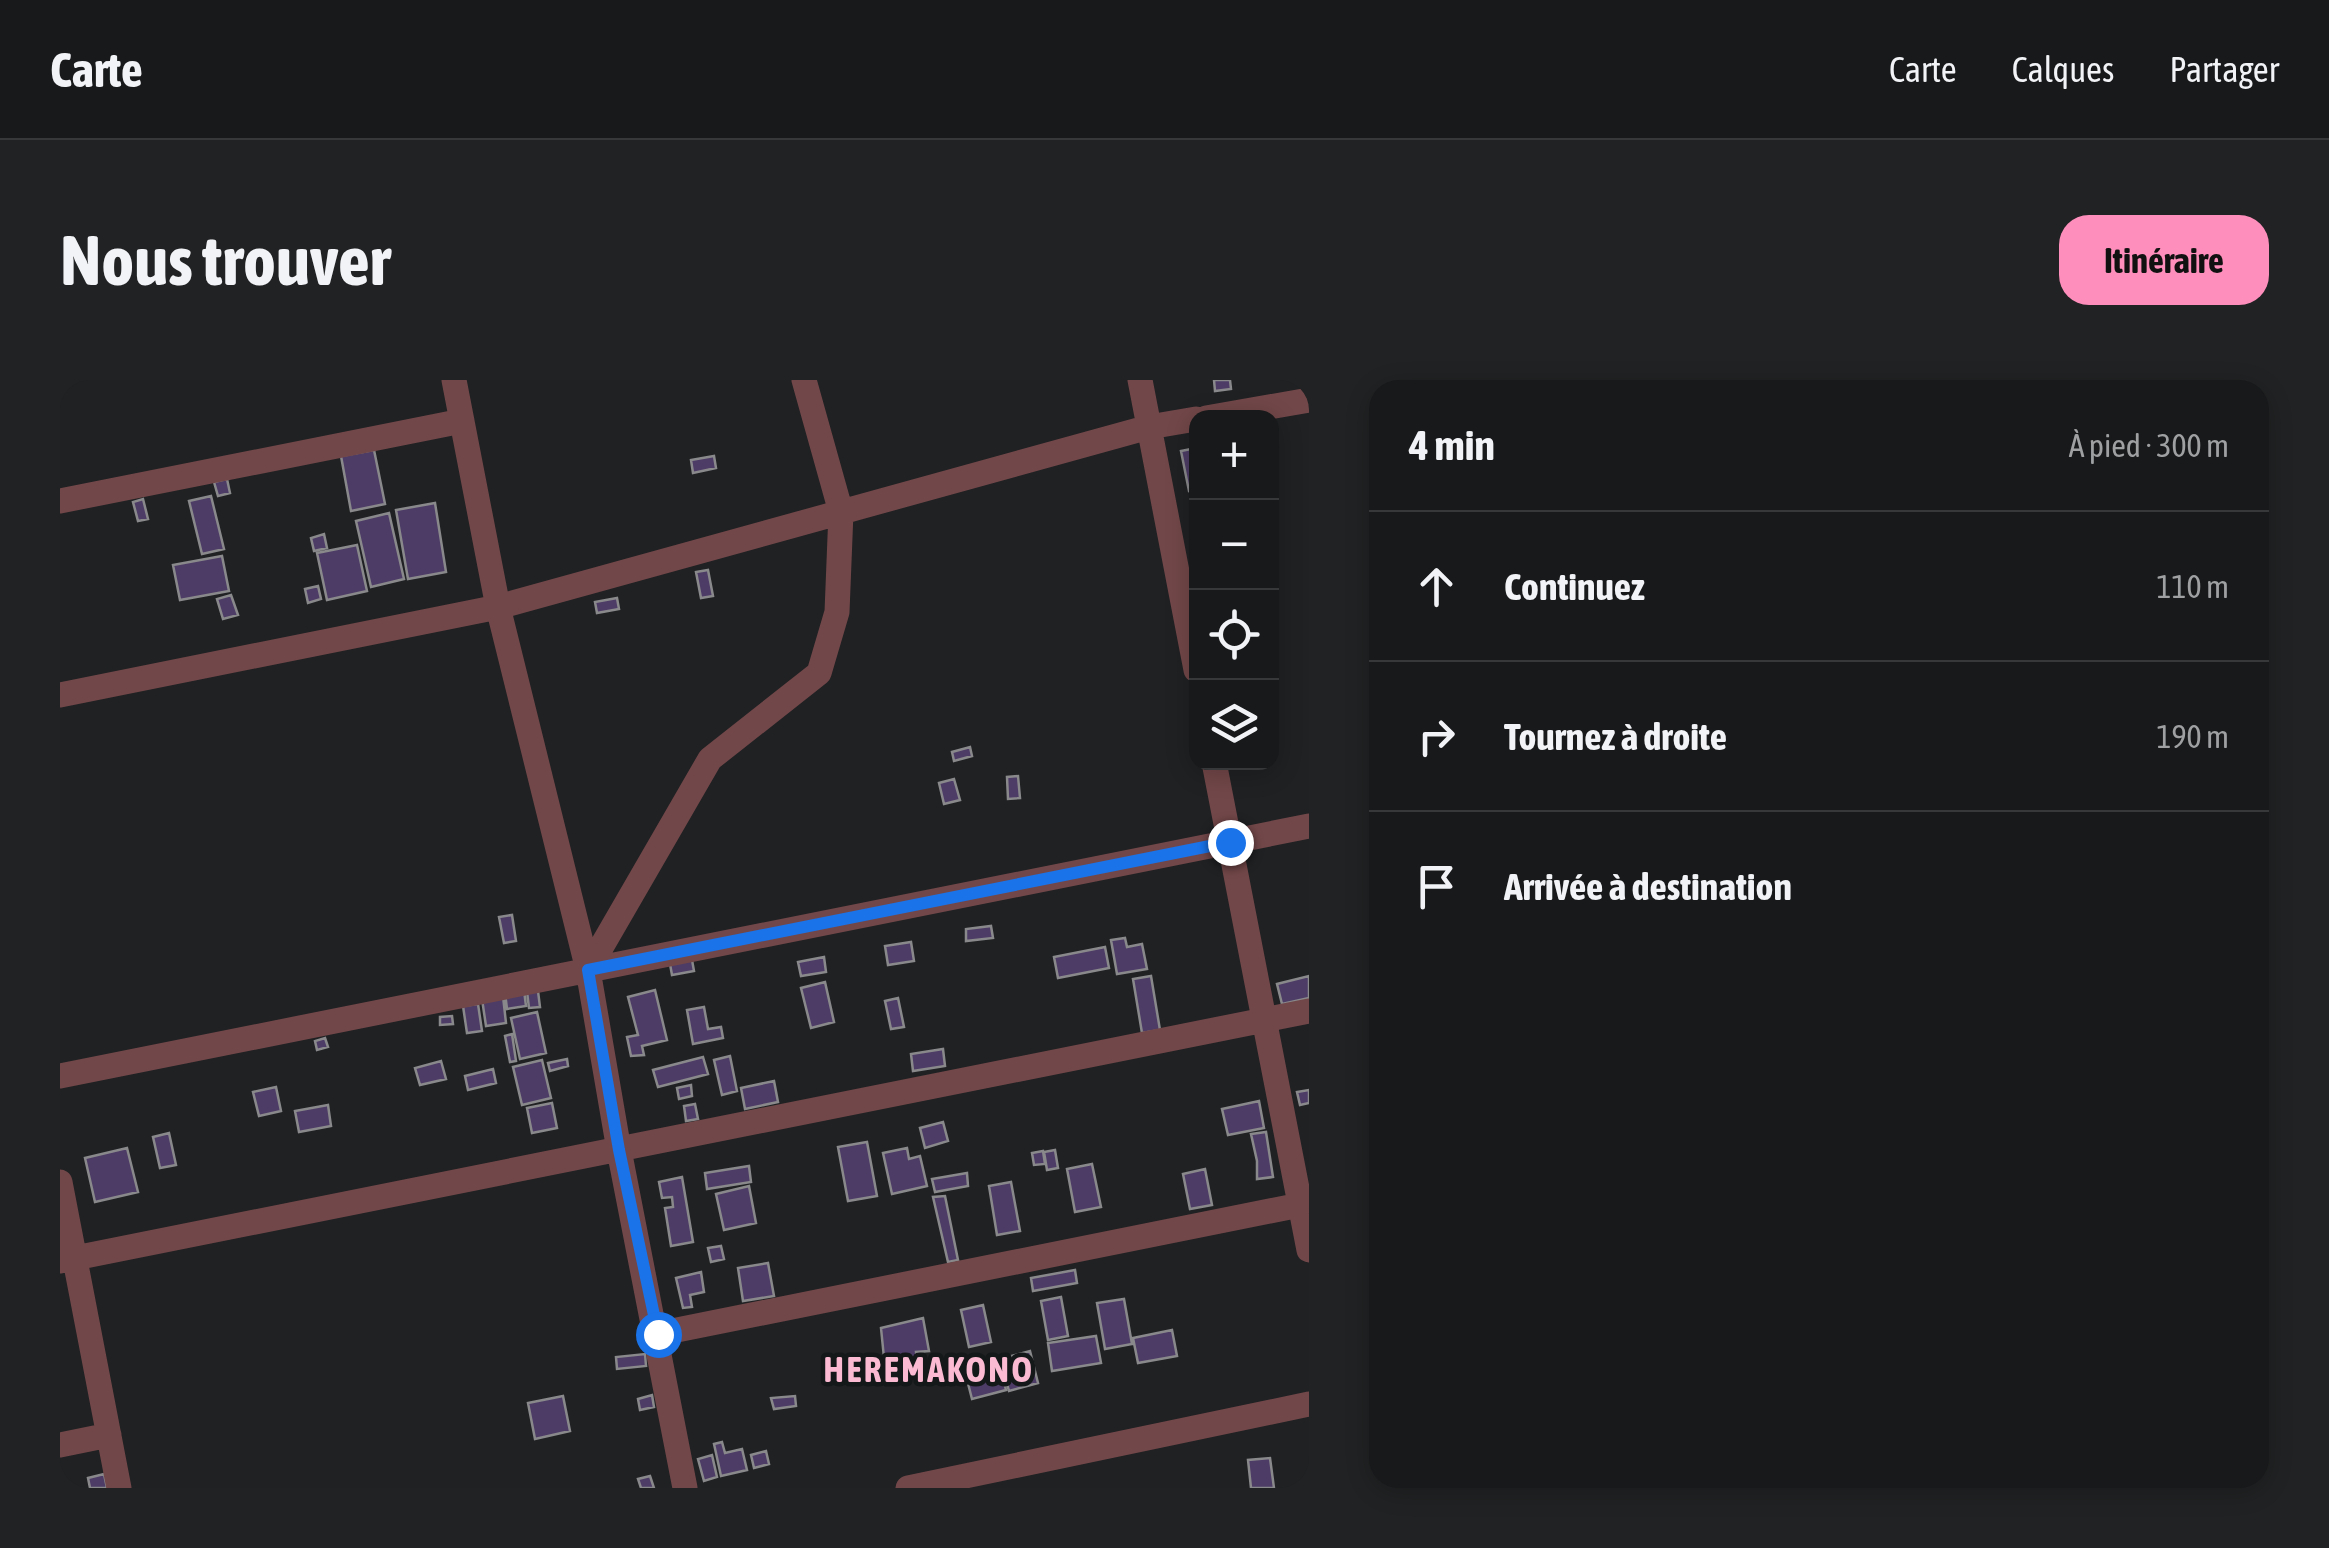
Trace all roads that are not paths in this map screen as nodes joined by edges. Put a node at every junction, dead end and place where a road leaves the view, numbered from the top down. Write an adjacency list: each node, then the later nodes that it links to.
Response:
1 (454, 380): 7 (street)
2 (804, 380): 10 (street)
3 (1140, 380): 8 (street)
4 (1309, 400): 5 (street)
5 (1252, 410)
6 (1189, 420): 8 (street)
7 (462, 421): 9 (street); 11 (street)
8 (1149, 427): 10 (street); 12 (street)
9 (60, 501)
10 (841, 512): 11 (street); 17 (street)
11 (498, 607): 13 (street); 17 (street)
12 (1189, 634)
13 (60, 695)
14 (1216, 770): 16 (street)
15 (1309, 826): 16 (street)
16 (1230, 842): 17 (street); 19 (street)
17 (588, 970): 20 (street); 21 (street)
18 (1309, 1011): 19 (street)
19 (1264, 1020): 21 (street); 23 (street)
20 (60, 1076)
21 (619, 1150): 25 (street); 26 (street)
22 (60, 1182): 25 (street)
23 (1300, 1205): 24 (street); 26 (street)
24 (1309, 1250)
25 (67, 1259): 28 (street)
26 (658, 1334): 31 (street)
27 (1309, 1404): 32 (street)
28 (109, 1435): 29 (street); 30 (street)
29 (60, 1445)
30 (119, 1488)
31 (685, 1488)
32 (908, 1488)

